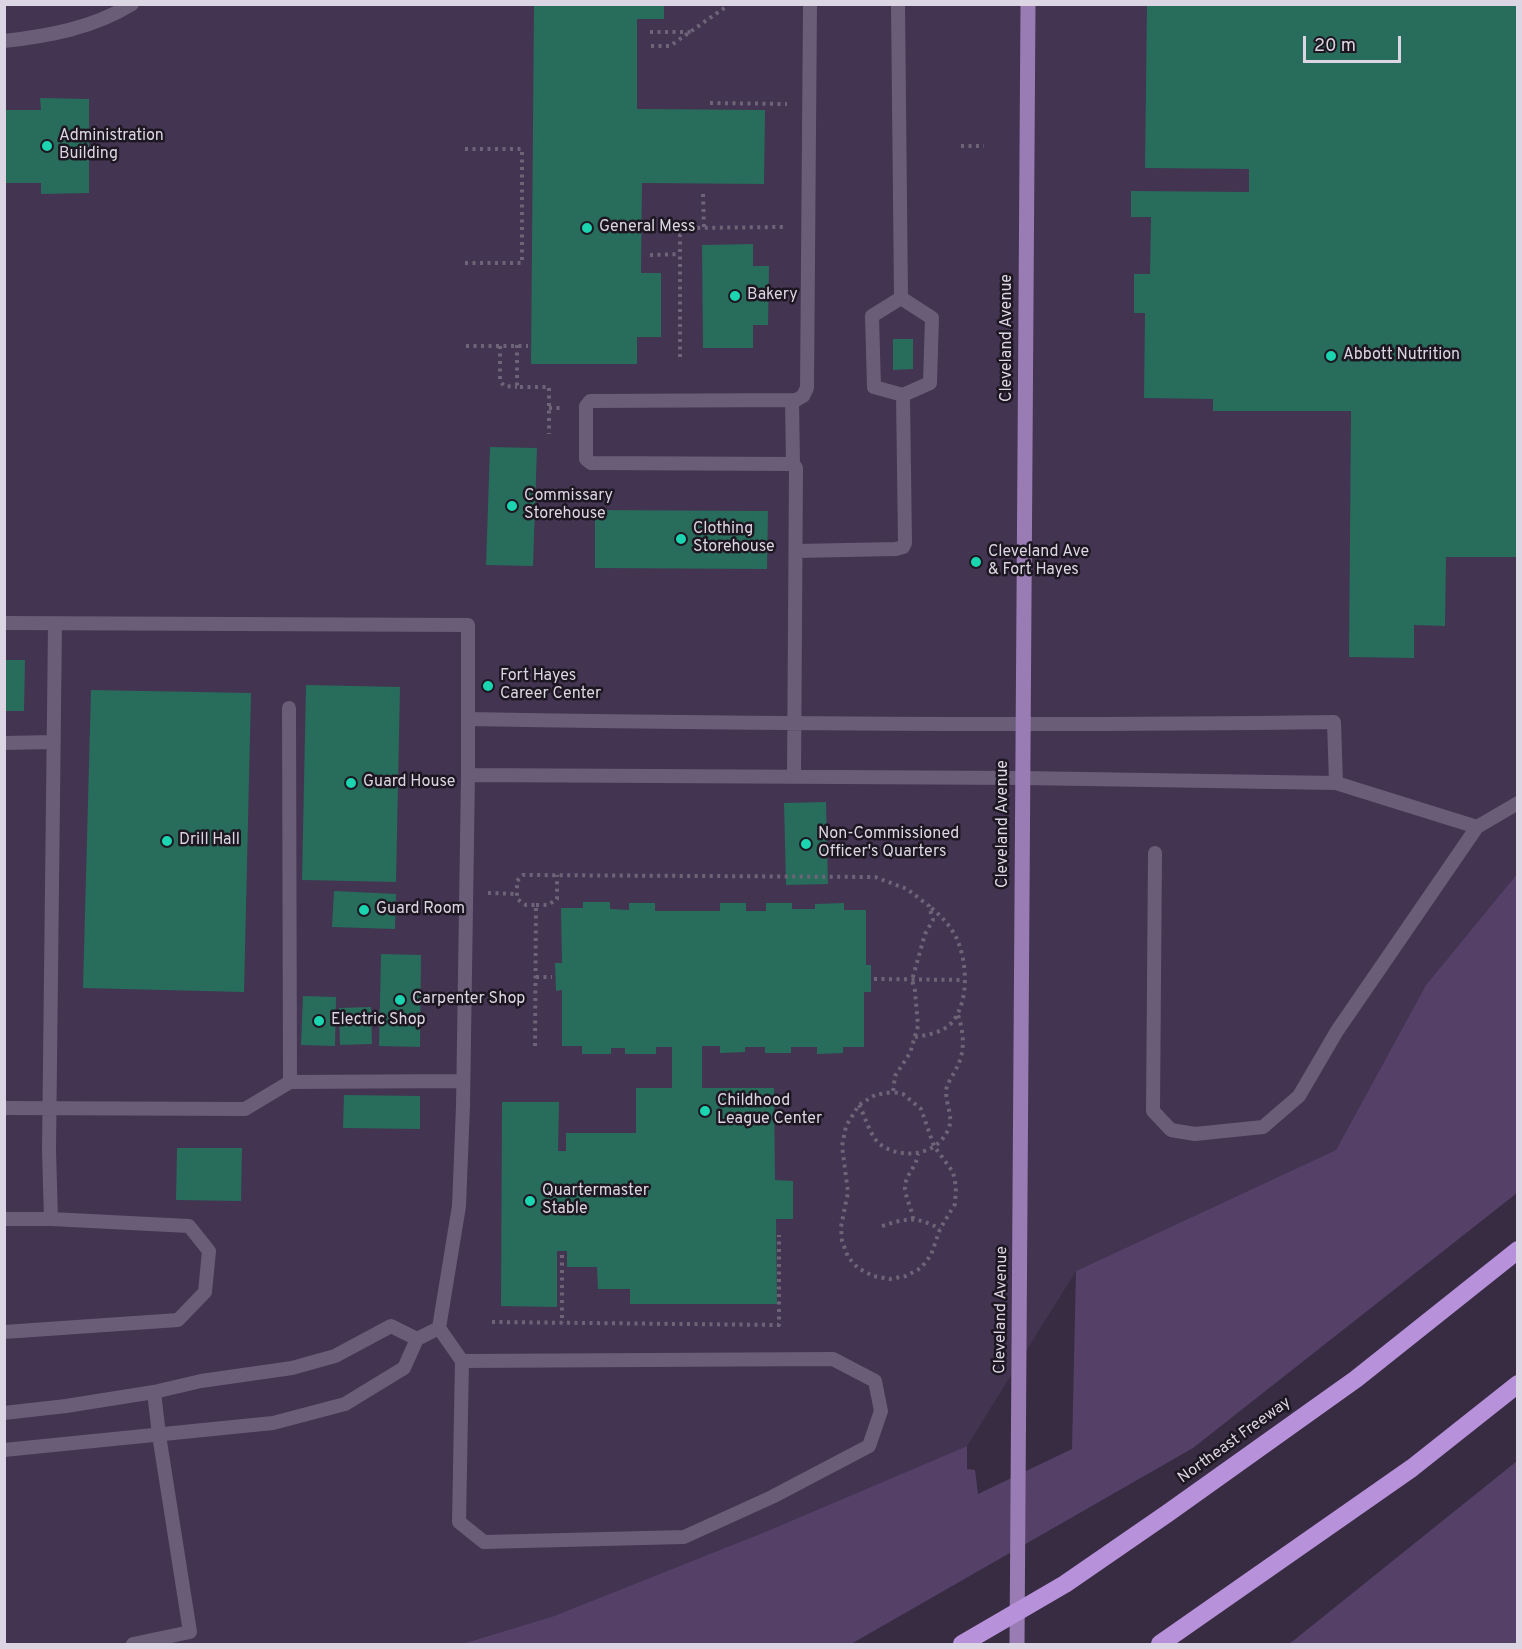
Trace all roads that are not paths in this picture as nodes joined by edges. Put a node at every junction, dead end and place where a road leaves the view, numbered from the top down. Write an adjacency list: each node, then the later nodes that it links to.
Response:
1 (132, 4): 5 (lane)
2 (810, 4): 8 (lane)
3 (898, 4): 6 (lane)
4 (1028, 4): 16 (main road, Cleveland Avenue)
5 (4, 41)
6 (901, 298): 7 (lane); 7 (lane)
7 (903, 395): 10 (lane)
8 (792, 400): 9 (lane); 9 (lane)
9 (793, 464): 10 (lane)
10 (796, 551): 15 (lane)
11 (4, 623): 12 (lane)
12 (55, 624): 14 (lane); 17 (lane)
13 (289, 708): 27 (lane)
14 (468, 719): 15 (lane); 19 (lane)
15 (794, 725): 16 (lane); 20 (lane)
16 (1023, 725): 21 (main road, Cleveland Avenue); 22 (lane)
17 (53, 742): 18 (lane); 29 (lane)
18 (4, 743)
19 (468, 775): 20 (lane); 26 (lane)
20 (794, 777): 21 (lane)
21 (1022, 778): 22 (lane); 44 (main road, Cleveland Avenue)
22 (1336, 783): 24 (lane)
23 (1518, 803): 24 (lane)
24 (1477, 827): 25 (lane)
25 (1155, 853)
26 (463, 1081): 27 (lane); 33 (lane)
27 (290, 1082): 29 (lane)
28 (4, 1108): 29 (lane)
29 (51, 1108): 31 (lane)
30 (4, 1219): 31 (lane)
31 (51, 1219): 34 (lane)
32 (1518, 1250): 43 (highway, Northeast Freeway)
33 (439, 1328): 35 (lane); 36 (lane)
34 (4, 1332)
35 (417, 1339): 38 (lane); 40 (lane)
36 (462, 1361): 36 (lane)
37 (1518, 1384): 45 (highway)
38 (154, 1392): 39 (lane); 40 (lane)
39 (4, 1413)
40 (159, 1435): 41 (lane); 42 (lane)
41 (4, 1450)
42 (133, 1644)
43 (962, 1644)
44 (1017, 1644)
45 (1160, 1644)

